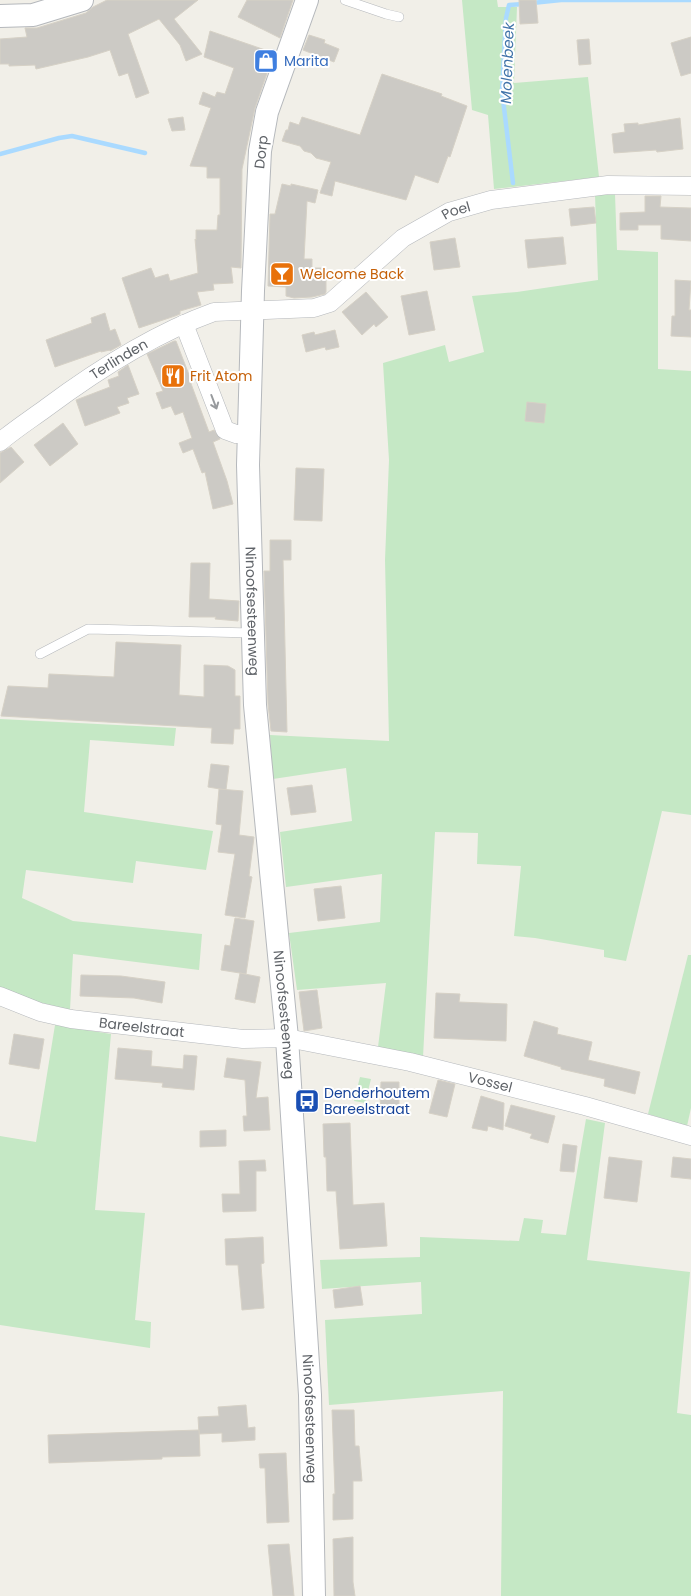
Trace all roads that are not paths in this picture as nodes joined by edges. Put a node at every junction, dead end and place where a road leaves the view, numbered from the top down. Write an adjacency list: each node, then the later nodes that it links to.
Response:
1 (82, 0): 4 (street)
2 (307, 0): 7 (street, Dorp)
3 (345, 0): 5 (lane)
4 (0, 16)
5 (399, 17)
6 (691, 186): 7 (street, Poel)
7 (252, 311): 8 (street, Terlinden); 9 (street, Ninoofsesteenweg)
8 (184, 324): 9 (street, one-way to 9); 10 (street, Terlinden)
9 (249, 434): 11 (street, Ninoofsesteenweg)
10 (0, 442)
11 (253, 633): 12 (lane); 14 (street, Ninoofsesteenweg)
12 (40, 654)
13 (0, 996): 14 (street, Bareelstraat)
14 (287, 1038): 15 (street, Vossel); 16 (street, Ninoofsesteenweg)
15 (691, 1136)
16 (314, 1596)

